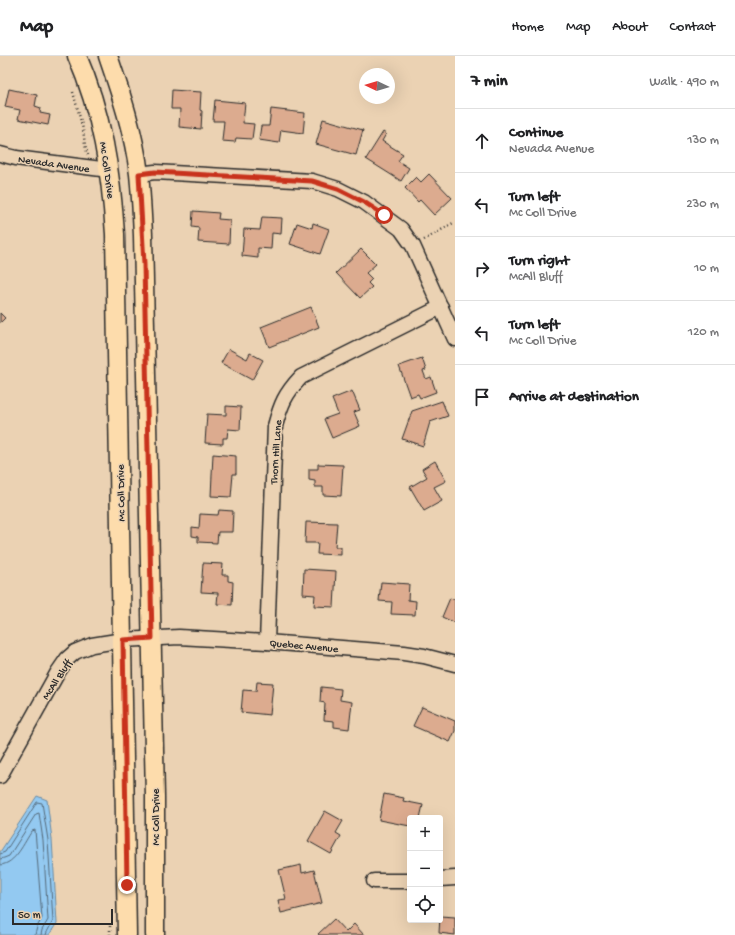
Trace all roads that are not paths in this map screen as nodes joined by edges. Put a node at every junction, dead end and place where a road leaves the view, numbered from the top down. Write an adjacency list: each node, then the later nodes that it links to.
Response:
1 (77, 56): 4 (main road, Mc Coll Drive)
2 (108, 56): 5 (main road, Mc Coll Drive)
3 (0, 154): 4 (street, Nevada Avenue)
4 (101, 169): 9 (main road, Mc Coll Drive)
5 (139, 174): 6 (street); 8 (main road, Mc Coll Drive)
6 (441, 307): 7 (street); 10 (street, Thorn Hill Lane)
7 (455, 338)
8 (152, 638): 9 (street, McAll Bluff); 10 (street, Quebec Avenue); 18 (main road, Mc Coll Drive)
9 (123, 640): 12 (street, McAll Bluff); 17 (main road, Mc Coll Drive)
10 (267, 642): 11 (street, Quebec Avenue)
11 (455, 664)
12 (0, 776)
13 (455, 878): 14 (street)
14 (443, 879)
15 (407, 880): 16 (street)
16 (374, 881)
17 (127, 935)
18 (155, 935)

